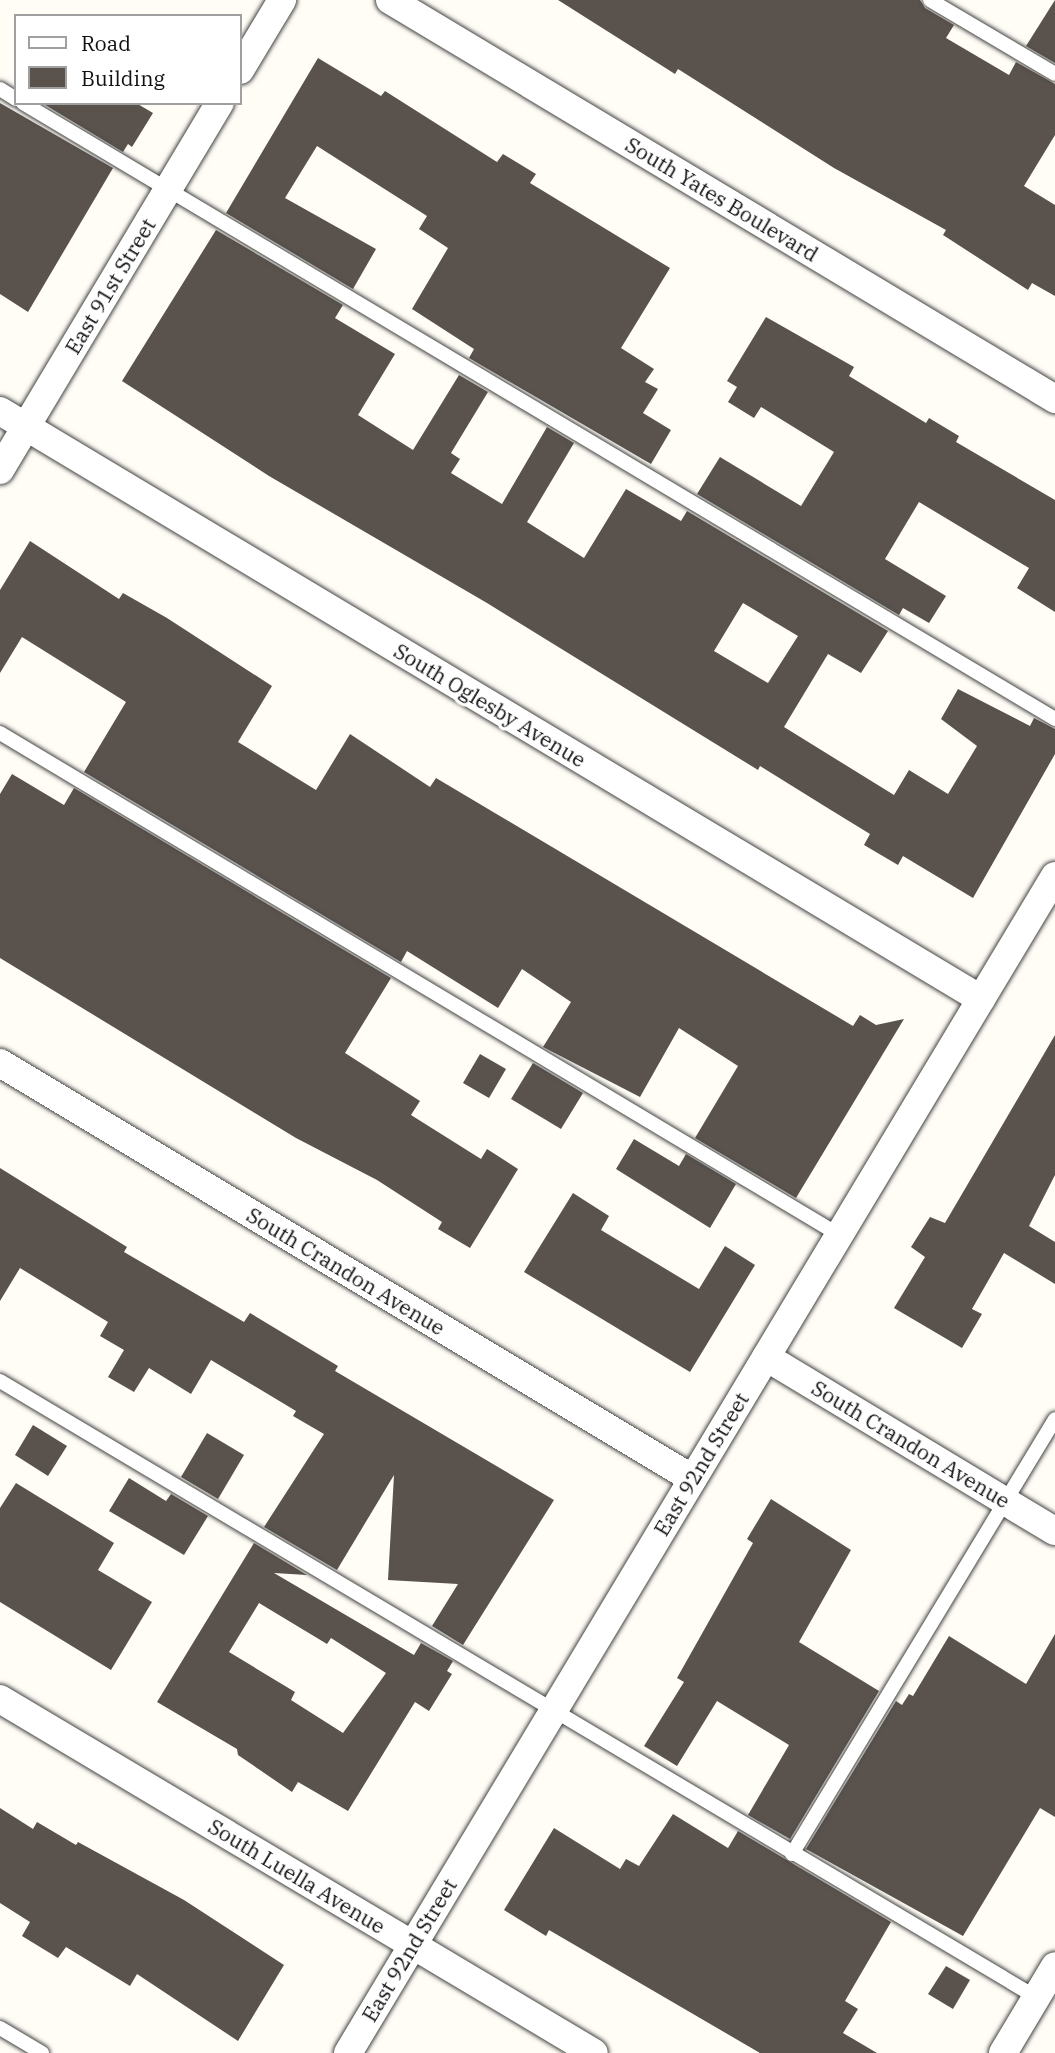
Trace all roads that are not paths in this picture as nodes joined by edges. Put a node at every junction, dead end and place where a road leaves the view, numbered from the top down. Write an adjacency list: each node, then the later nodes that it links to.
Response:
1 (282, 0): 4 (street)
2 (390, 0): 9 (street, South Yates Boulevard)
3 (930, 0): 5 (lane)
4 (242, 67)
5 (1055, 74)
6 (26, 105): 8 (lane)
7 (219, 105): 8 (street, East 91st Street)
8 (167, 191): 11 (street, East 91st Street); 13 (lane)
9 (1055, 399)
10 (0, 411): 11 (street, South Oglesby Avenue)
11 (26, 426): 12 (street, East 91st Street); 16 (street, South Oglesby Avenue)
12 (0, 470)
13 (1055, 719)
14 (0, 733): 18 (lane)
15 (1055, 876): 16 (street, East 92nd Street)
16 (981, 999): 18 (street, East 92nd Street)
17 (0, 1063): 22 (street, South Crandon Avenue)
18 (839, 1235): 19 (street, East 92nd Street)
19 (766, 1357): 22 (street, East 92nd Street); 23 (street, South Crandon Avenue)
20 (0, 1381): 26 (lane)
21 (1055, 1419): 23 (lane)
22 (693, 1479): 26 (street, East 92nd Street)
23 (1007, 1502): 24 (street, South Crandon Avenue); 27 (lane)
24 (1055, 1531)
25 (0, 1699): 28 (street, South Luella Avenue)
26 (552, 1712): 27 (lane); 28 (street, East 92nd Street)
27 (792, 1854): 30 (lane)
28 (413, 1945): 33 (street, East 92nd Street); 34 (street, South Luella Avenue)
29 (1055, 1966): 30 (street)
30 (1037, 1997): 35 (street)
31 (0, 2028): 32 (lane)
32 (42, 2053)
33 (348, 2053)
34 (594, 2053)
35 (1003, 2053)

